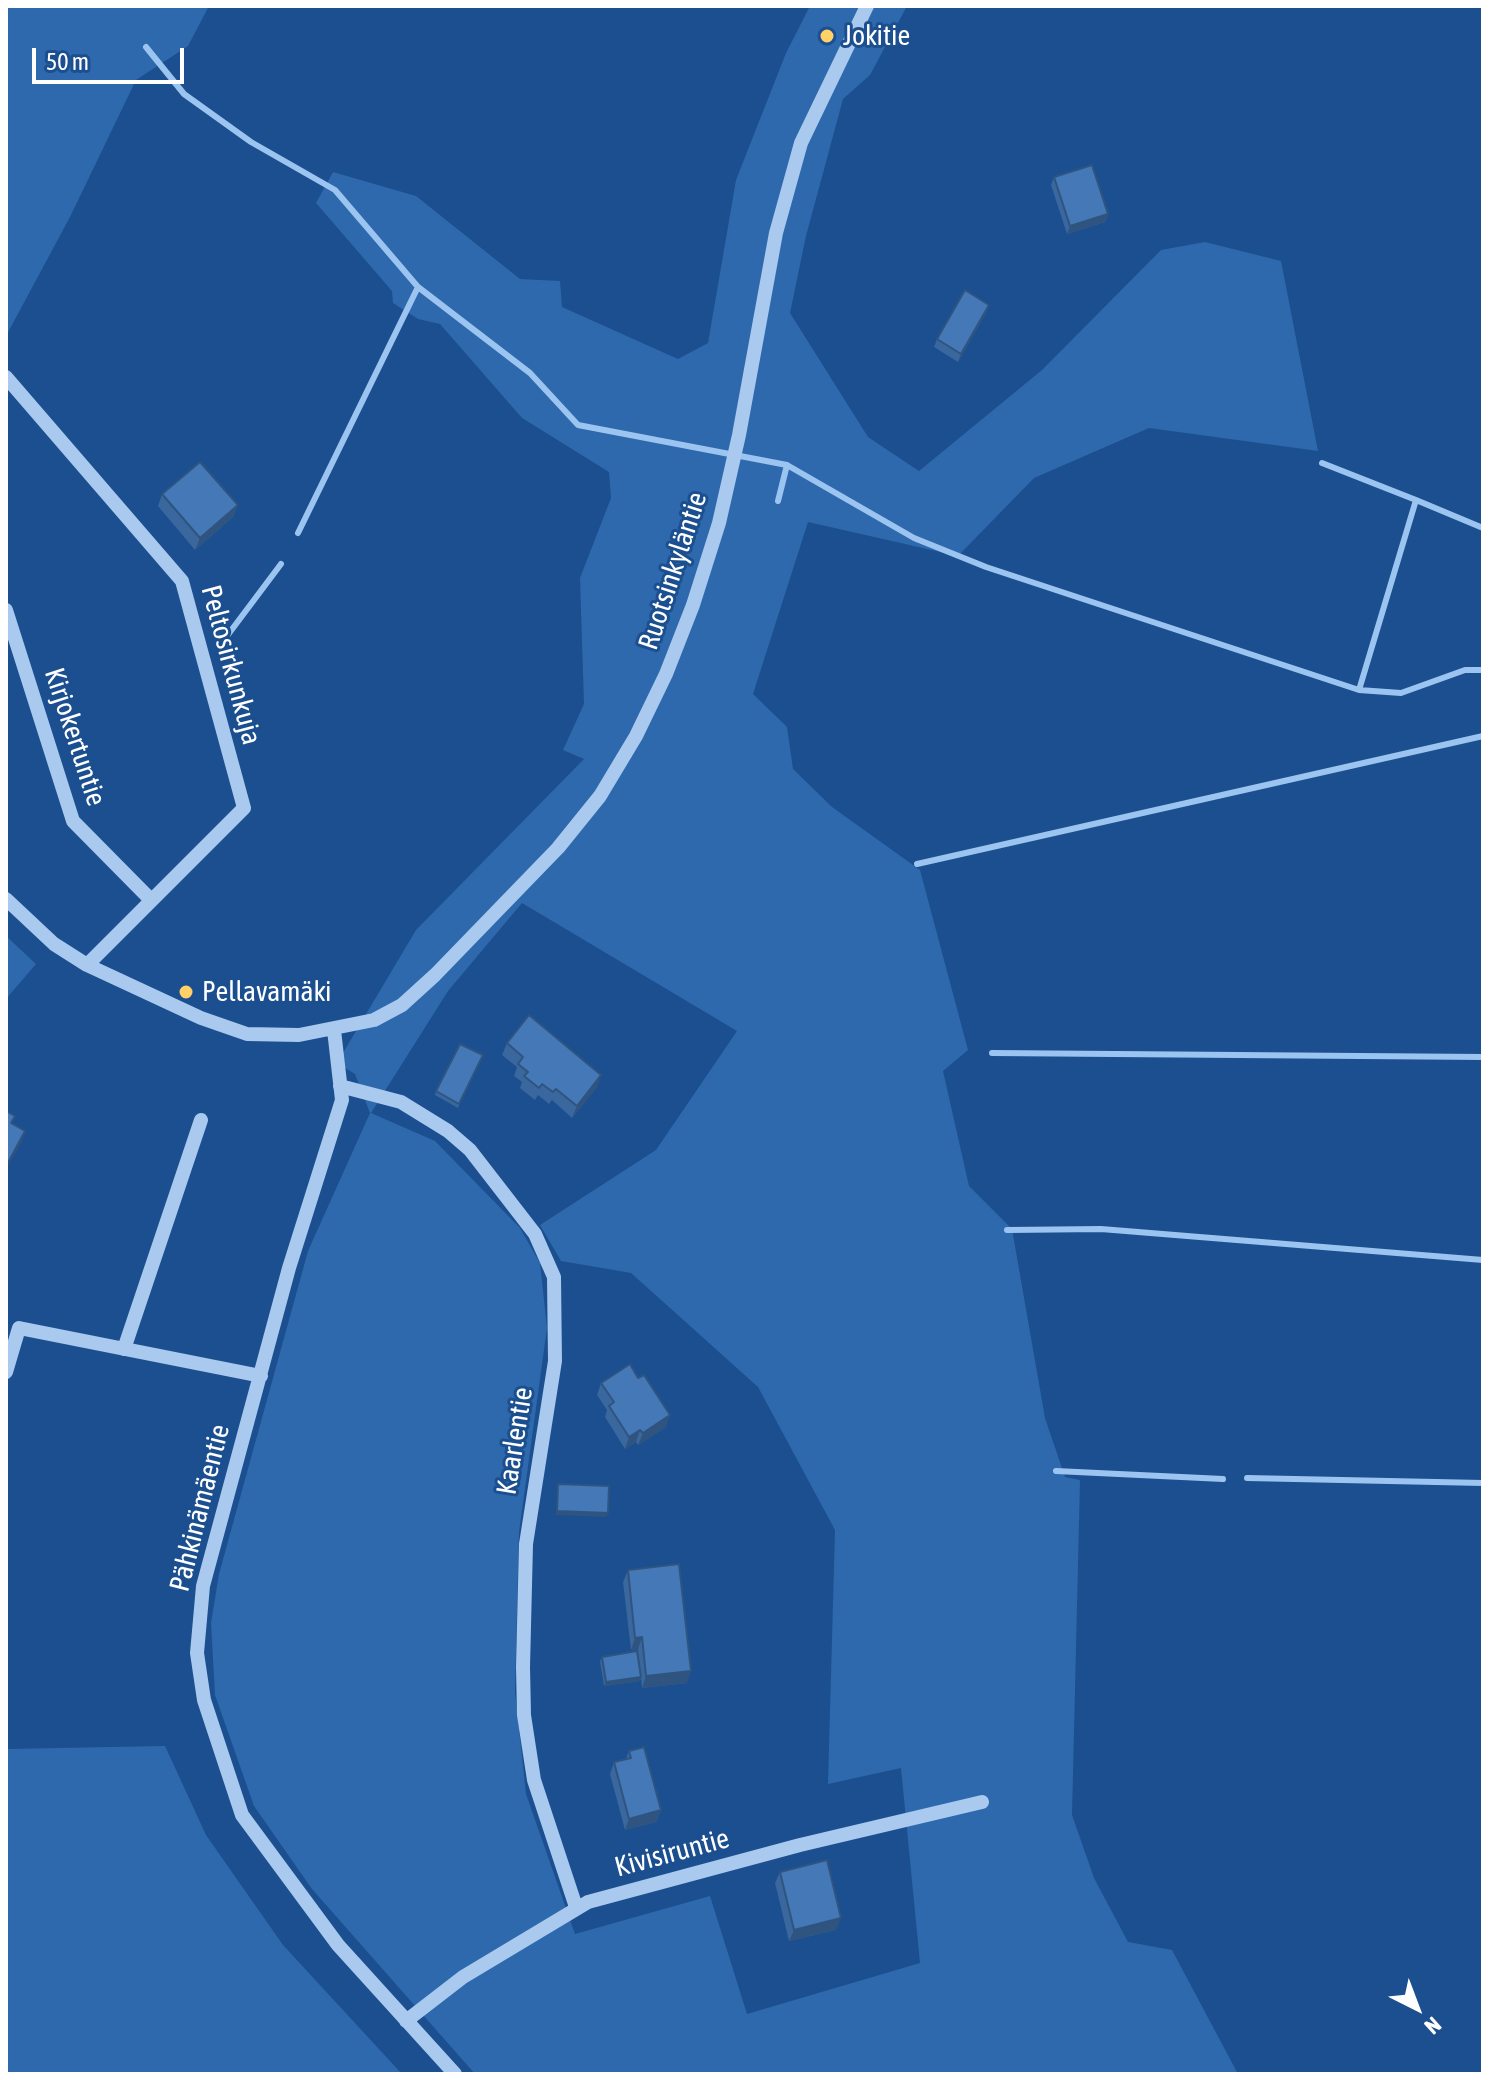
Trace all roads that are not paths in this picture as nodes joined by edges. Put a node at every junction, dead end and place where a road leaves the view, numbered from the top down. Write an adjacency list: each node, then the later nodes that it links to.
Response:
1 (867, 6): 7 (street, Ruotsinkyläntie)
2 (6, 377): 5 (street, Peltosirkunkuja)
3 (6, 610): 5 (street, Kirjokertuntie)
4 (6, 899): 6 (street, Ruotsinkyläntie)
5 (151, 900): 6 (street, Peltosirkunkuja)
6 (87, 965): 7 (street, Ruotsinkyläntie)
7 (334, 1030): 8 (street, Pähkinämäentie)
8 (340, 1086): 12 (street, Pähkinämäentie); 14 (street, Kaarlentie)
9 (201, 1120): 10 (street)
10 (124, 1349): 11 (street); 12 (street)
11 (6, 1372)
12 (261, 1376): 15 (street, Pähkinämäentie)
13 (982, 1802): 14 (street, Kivisiruntie)
14 (576, 1907): 15 (street, Kivisiruntie)
15 (406, 2021): 16 (street, Pähkinämäentie)
16 (455, 2074)

